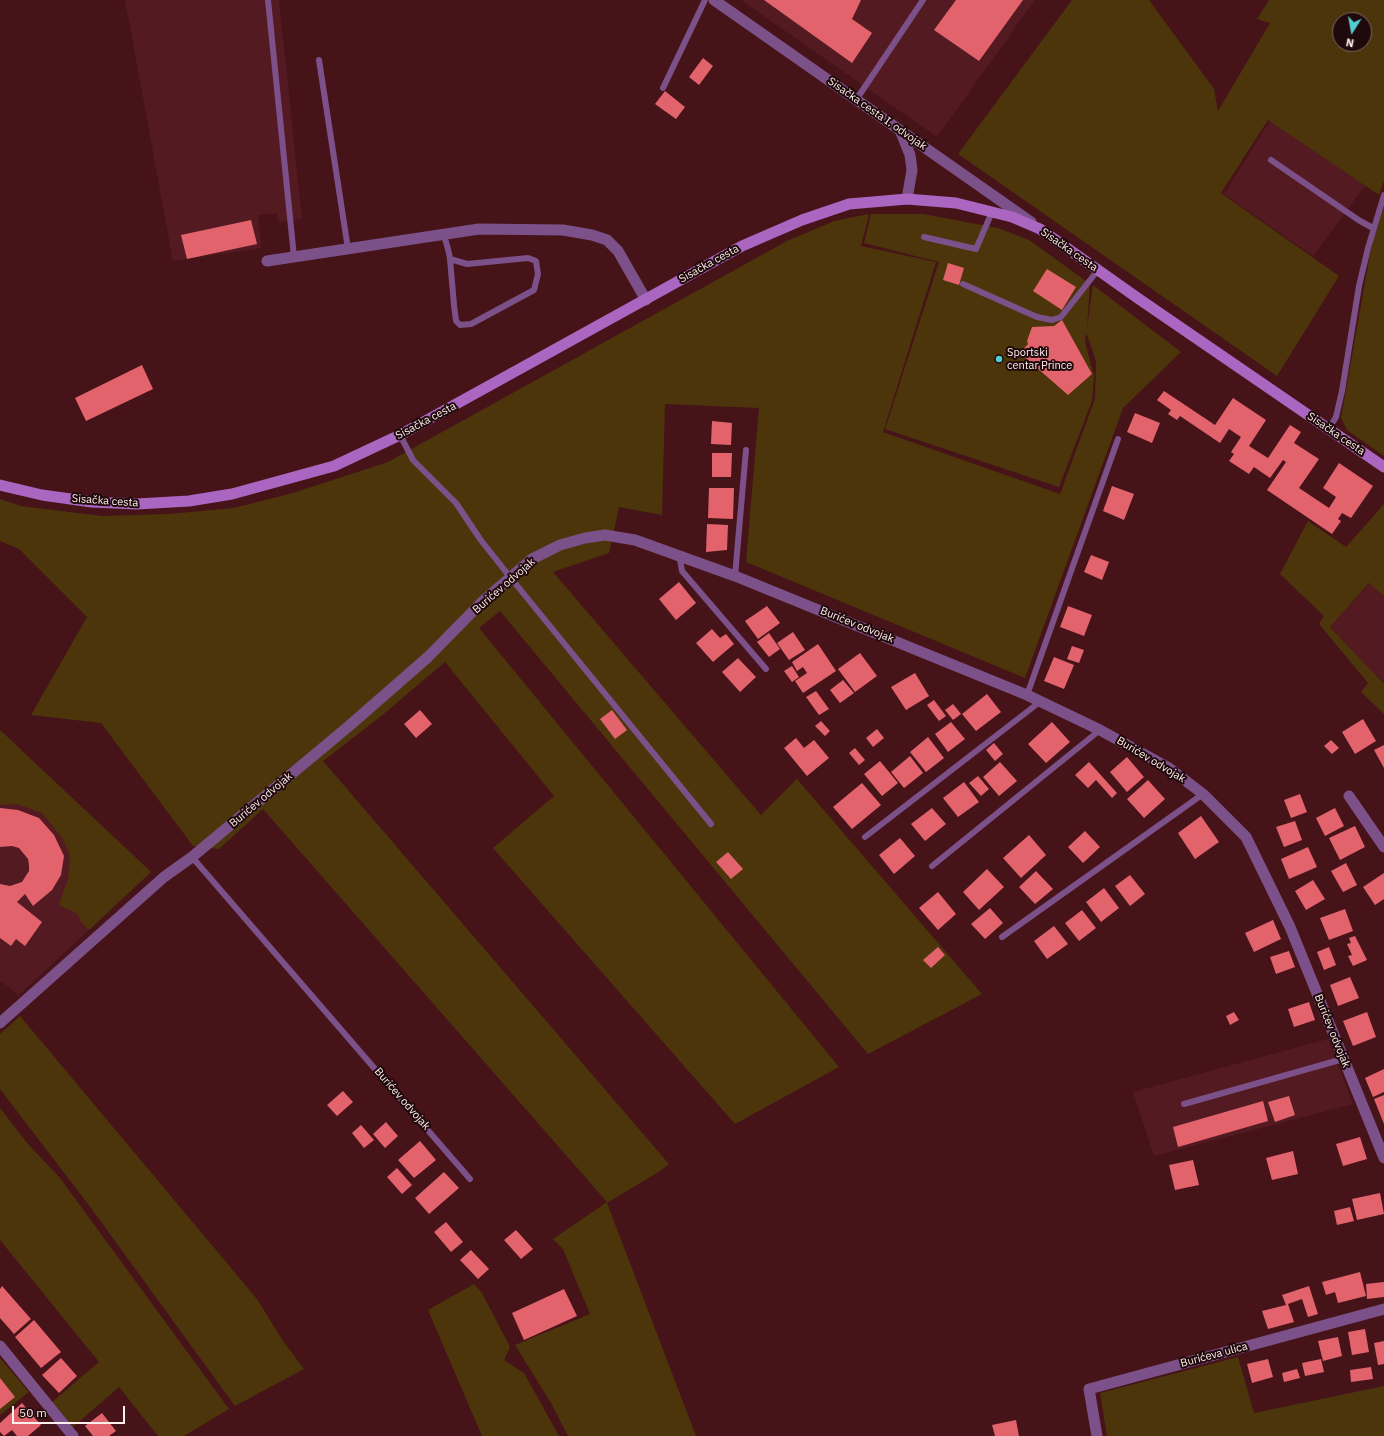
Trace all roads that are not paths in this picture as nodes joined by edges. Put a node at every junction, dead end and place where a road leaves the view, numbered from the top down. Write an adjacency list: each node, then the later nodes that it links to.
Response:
1 (268, 0): 18 (lane)
2 (705, 0): 6 (lane)
3 (714, 0): 7 (street, Sisačka cesta I. odvojak)
4 (923, 0): 7 (lane)
5 (319, 60): 17 (lane)
6 (663, 88)
7 (856, 100): 8 (street, Sisačka cesta I. odvojak)
8 (899, 130): 11 (street); 14 (street, Sisačka cesta I. odvojak)
9 (1271, 160): 13 (lane)
10 (1384, 195): 13 (lane)
11 (907, 199): 12 (main road, Sisačka cesta); 23 (main road, Sisačka cesta)
12 (992, 212): 14 (main road, Sisačka cesta); 16 (lane)
13 (1373, 228): 24 (lane)
14 (1040, 229): 21 (main road, Sisačka cesta)
15 (444, 235): 17 (street); 19 (lane); 23 (street)
16 (924, 237)
17 (348, 249): 18 (street)
18 (294, 256): 20 (street)
19 (450, 259): 19 (lane)
20 (267, 261)
21 (1098, 270): 22 (lane); 24 (main road, Sisačka cesta)
22 (963, 284)
23 (646, 300): 25 (main road, Sisačka cesta)
24 (1328, 430): 28 (main road, Sisačka cesta)
25 (400, 435): 29 (main road, Sisačka cesta); 32 (lane)
26 (1118, 440): 34 (lane)
27 (746, 450): 31 (lane)
28 (1384, 467)
29 (0, 485)
30 (679, 554): 31 (street, Burićev odvojak); 32 (street, Burićev odvojak); 33 (lane)
31 (735, 576): 34 (street, Burićev odvojak)
32 (510, 577): 39 (lane); 42 (street, Burićev odvojak)
33 (766, 669)
34 (1027, 695): 35 (street, Burićev odvojak)
35 (1040, 701): 36 (street, Burićev odvojak); 40 (lane)
36 (1100, 730): 37 (street, Burićev odvojak); 43 (lane)
37 (1203, 794): 44 (lane); 46 (street, Burićev odvojak)
38 (1349, 796): 41 (street)
39 (711, 824)
40 (865, 837)
41 (1384, 847)
42 (192, 857): 45 (street, Burićev odvojak); 49 (lane, Burićev odvojak)
43 (932, 866)
44 (1002, 937)
45 (1, 1022)
46 (1344, 1059): 47 (lane); 48 (street, Burićev odvojak)
47 (1184, 1104)
48 (1384, 1158)
49 (470, 1179)
50 (1384, 1309): 53 (street, Burićeva ulica)
51 (0, 1346): 52 (street)
52 (73, 1436)
53 (1096, 1436)

